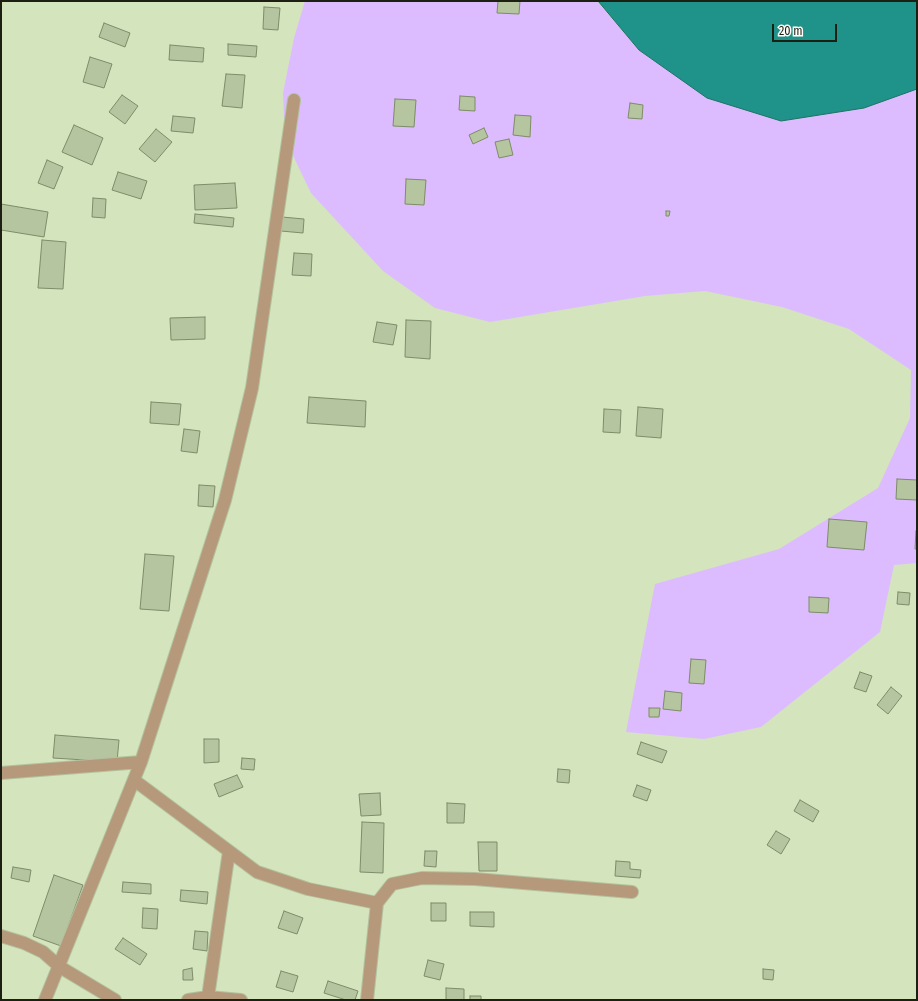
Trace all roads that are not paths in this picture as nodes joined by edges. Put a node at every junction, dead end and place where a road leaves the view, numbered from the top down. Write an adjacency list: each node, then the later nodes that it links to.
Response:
1 (294, 100): 2 (street)
2 (141, 762): 3 (street); 4 (street)
3 (1, 773)
4 (134, 780): 5 (street); 9 (street)
5 (229, 851): 7 (street); 10 (street)
6 (632, 892): 7 (street)
7 (377, 903): 15 (street)
8 (1, 936): 9 (street)
9 (60, 967): 11 (street); 12 (street)
10 (208, 997): 13 (street); 14 (street)
11 (45, 1000)
12 (115, 1000)
13 (188, 1000)
14 (241, 1000)
15 (367, 1000)

